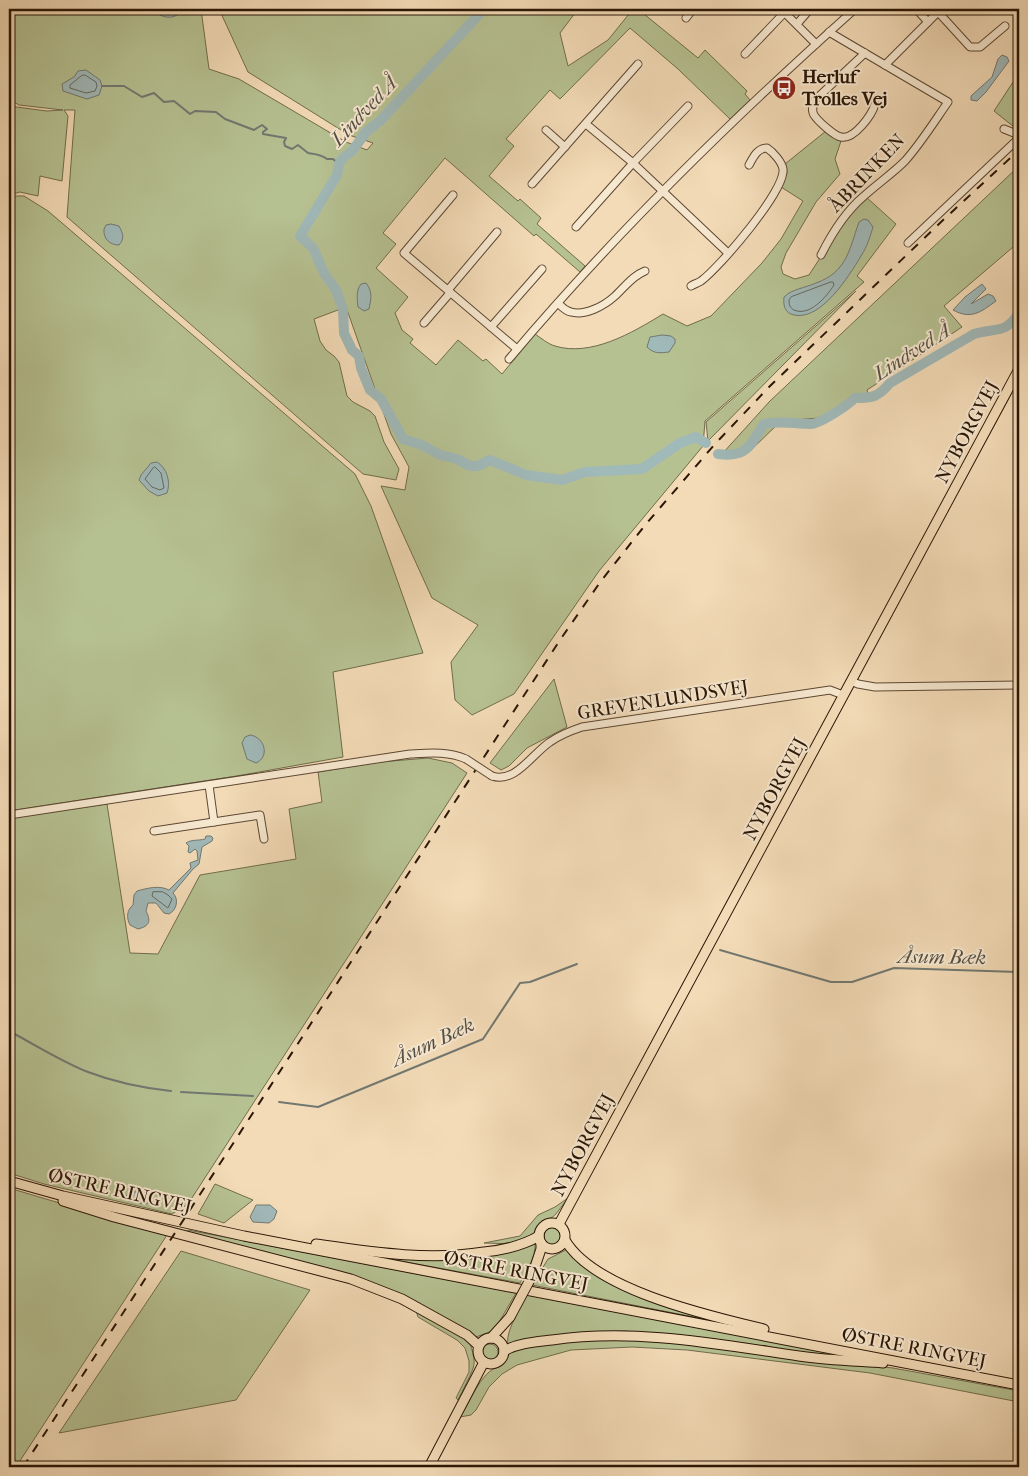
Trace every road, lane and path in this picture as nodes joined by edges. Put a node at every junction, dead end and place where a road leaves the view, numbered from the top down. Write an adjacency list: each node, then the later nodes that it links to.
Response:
1 (693, 9): 7 (street)
2 (810, 9): 9 (street)
3 (856, 9): 11 (street)
4 (920, 9): 8 (street)
5 (783, 10): 9 (street); 14 (street)
6 (936, 11): 8 (street); 10 (street)
7 (686, 18)
8 (928, 22): 16 (street)
9 (797, 24): 12 (street)
10 (1005, 26)
11 (830, 32): 12 (street); 13 (street, ÅBRINKEN)
12 (816, 44): 27 (street)
13 (865, 53): 16 (street, ÅBRINKEN); 17 (street, ÅBRINKEN)
14 (745, 54)
15 (638, 64): 19 (street)
16 (885, 64): 33 (street, ÅBRINKEN)
17 (875, 104)
18 (688, 106): 24 (street)
19 (586, 124): 23 (street); 24 (street)
20 (1004, 129): 22 (street)
21 (546, 130): 23 (street)
22 (1019, 136): 31 (street)
23 (565, 147): 26 (street)
24 (633, 163): 27 (street); 29 (street)
25 (749, 165): 32 (street)
26 (532, 184)
27 (663, 190): 32 (street); 38 (street)
28 (453, 195): 37 (street)
29 (576, 227)
30 (497, 232): 37 (street)
31 (908, 243)
32 (728, 254): 36 (street)
33 (821, 255)
34 (542, 269): 40 (street)
35 (645, 271): 38 (street)
36 (691, 286)
37 (449, 291): 39 (street); 40 (street)
38 (558, 303): 41 (street)
39 (424, 323)
40 (491, 327): 41 (street)
41 (517, 350): 42 (street)
42 (509, 359)
43 (1019, 369): 44 (main road, NYBORGVEJ)
44 (851, 681): 45 (street); 46 (main road, NYBORGVEJ)
45 (1019, 685)
46 (844, 695): 47 (street, GREVENLUNDSVEJ, bridge); 53 (main road, NYBORGVEJ)
47 (209, 785): 48 (street, GREVENLUNDSVEJ); 49 (street)
48 (9, 815)
49 (214, 822): 50 (street); 51 (street)
50 (154, 830)
51 (264, 839)
52 (9, 1181): 54 (main road, ØSTRE RINGVEJ); 62 (main road)
53 (559, 1224): 55 (main road); 56 (main road)
54 (244, 1236): 55 (main road); 61 (main road, ØSTRE RINGVEJ)
55 (540, 1240): 57 (main road); 58 (main road)
56 (565, 1240): 57 (main road); 61 (main road)
57 (553, 1249): 58 (main road)
58 (532, 1276): 59 (main road, bridge)
59 (510, 1317): 60 (main road); 63 (main road)
60 (491, 1338): 62 (main road); 63 (main road)
61 (814, 1345): 65 (main road, ØSTRE RINGVEJ)
62 (479, 1346): 64 (main road)
63 (503, 1347): 64 (main road); 65 (main road)
64 (484, 1362): 67 (main road)
65 (928, 1367): 66 (main road, ØSTRE RINGVEJ)
66 (1019, 1385)
67 (429, 1467)

